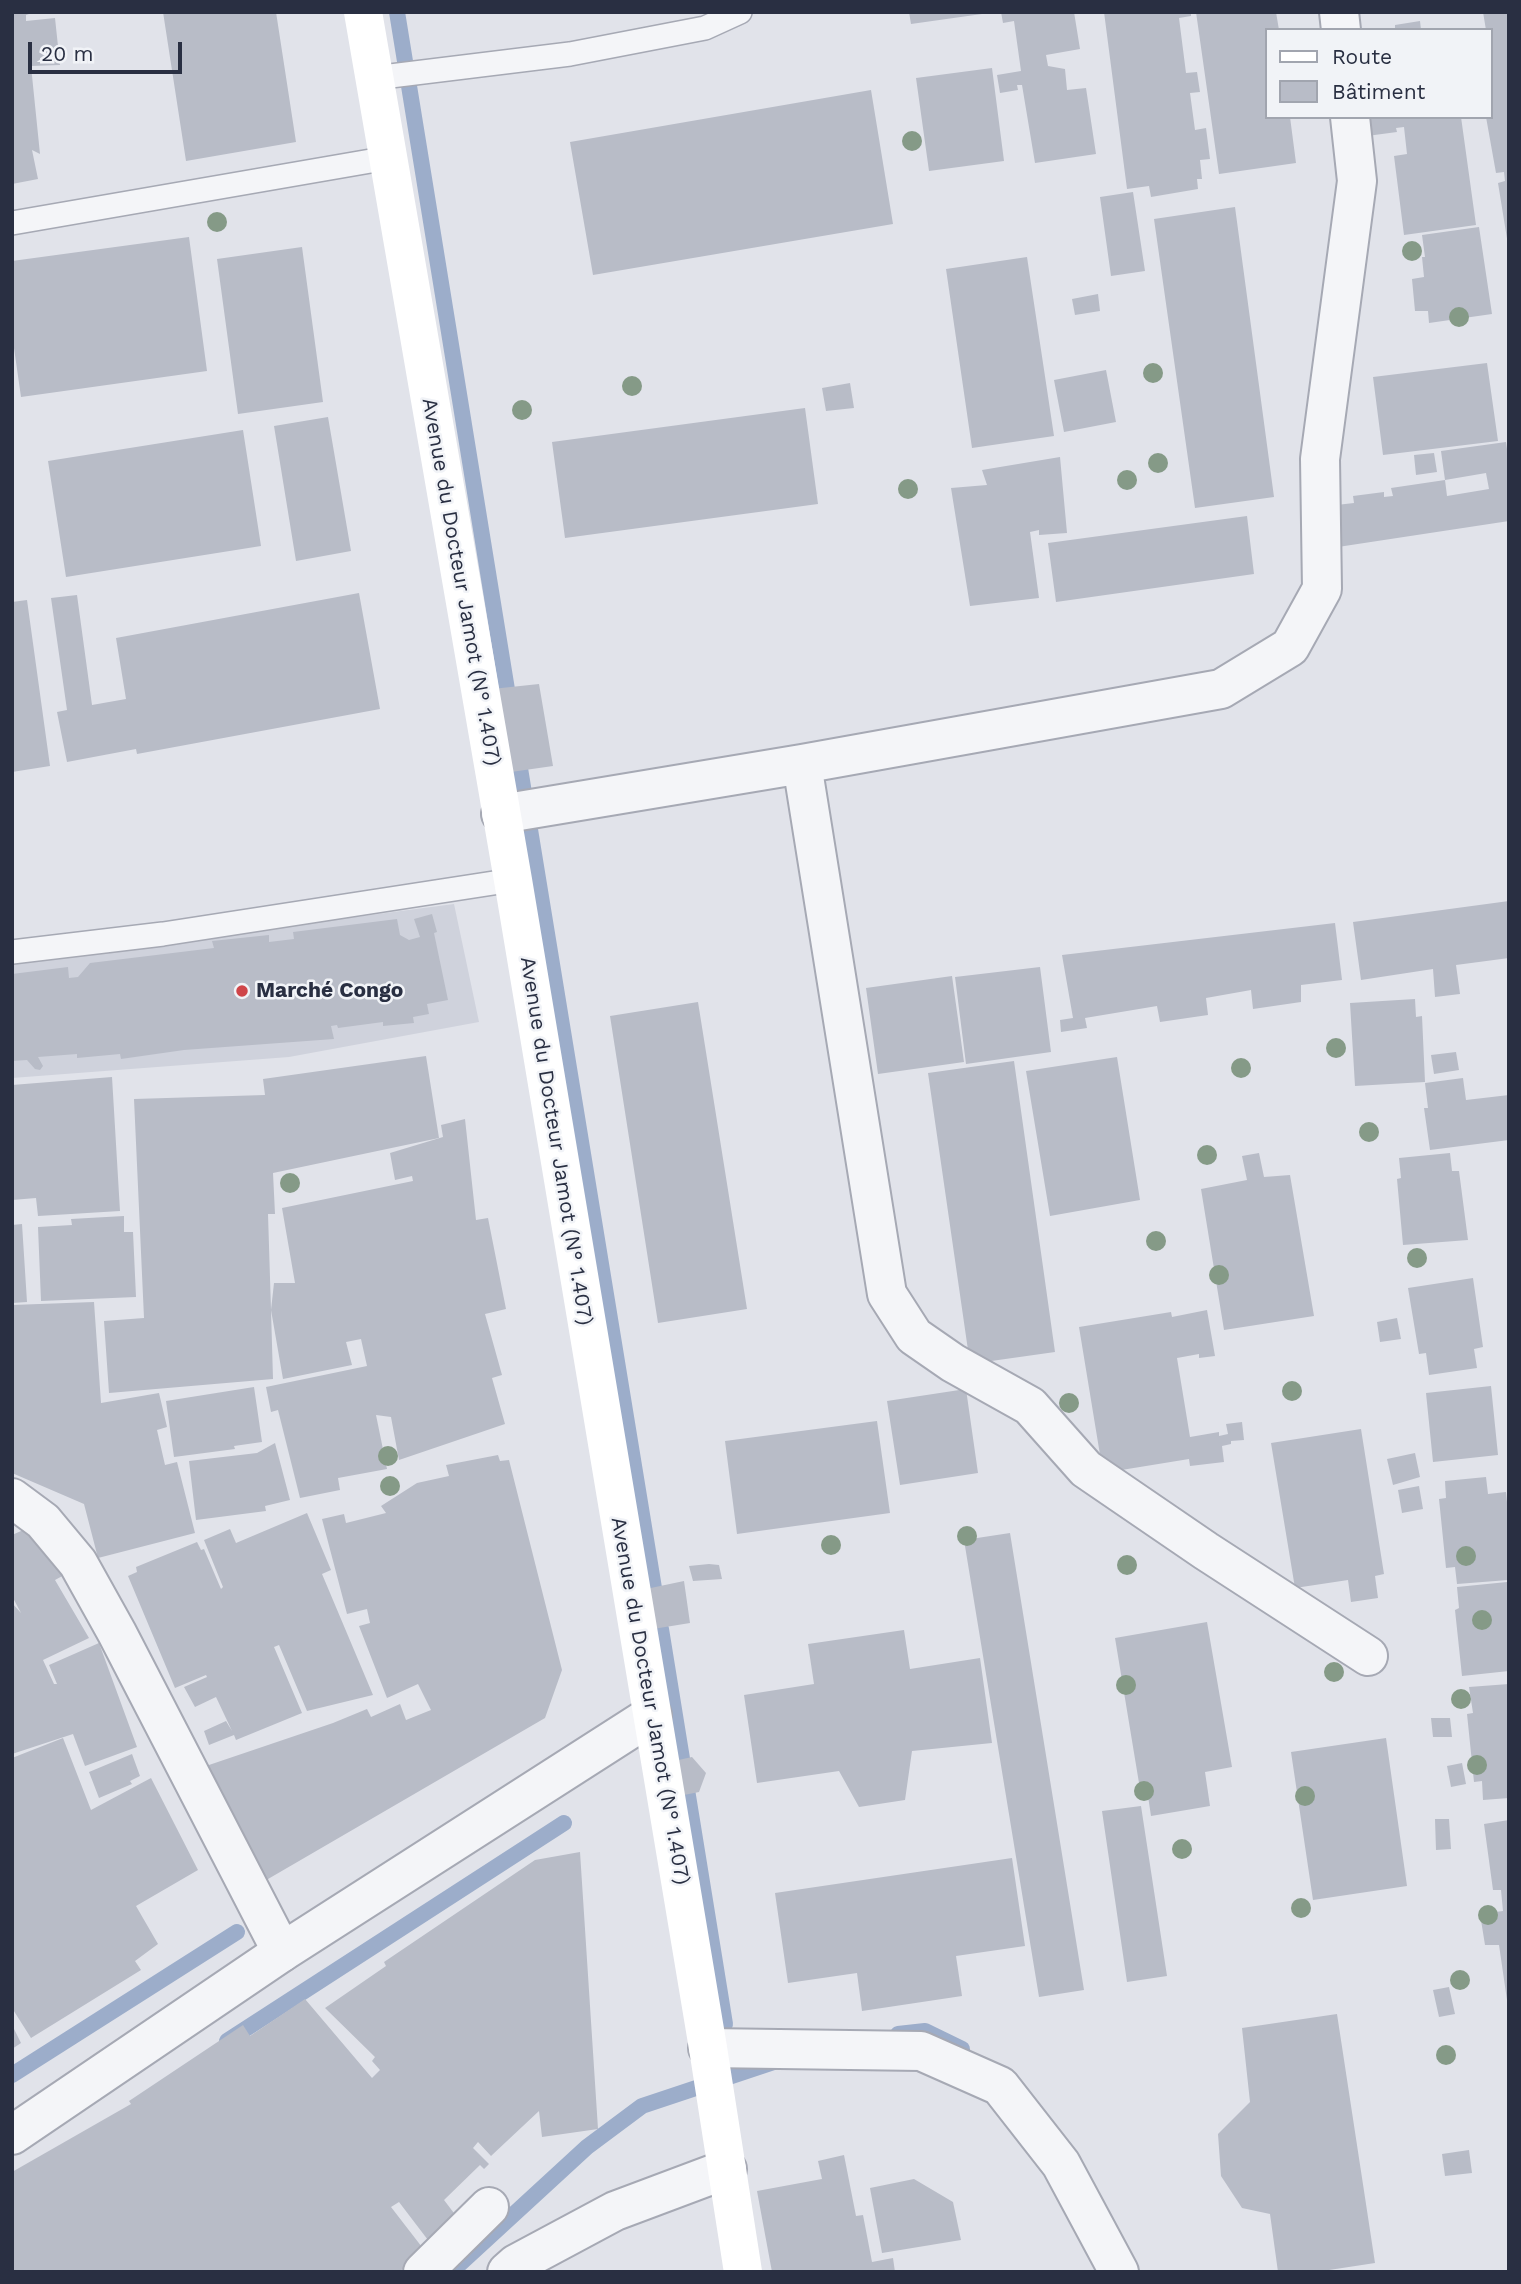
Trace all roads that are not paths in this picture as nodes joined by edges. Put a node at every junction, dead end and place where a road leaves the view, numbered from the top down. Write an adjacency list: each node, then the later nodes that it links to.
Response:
1 (363, 12): 3 (main road, Avenue du Docteur Jamot (N° 1.407))
2 (740, 12): 3 (lane)
3 (374, 78): 5 (main road, Avenue du Docteur Jamot (N° 1.407))
4 (1350, 119): 7 (street)
5 (388, 158): 6 (lane); 8 (main road, Avenue du Docteur Jamot (N° 1.407))
6 (12, 223)
7 (802, 764): 8 (street); 12 (street)
8 (501, 814): 9 (main road, Avenue du Docteur Jamot (N° 1.407))
9 (513, 880): 10 (lane); 13 (main road, Avenue du Docteur Jamot (N° 1.407))
10 (12, 952)
11 (12, 1498): 14 (street)
12 (1368, 1657)
13 (652, 1714): 14 (street); 15 (main road, Avenue du Docteur Jamot (N° 1.407))
14 (282, 1952): 16 (street)
15 (709, 2055): 17 (main road, Avenue du Docteur Jamot (N° 1.407)); 22 (street)
16 (12, 2135)
17 (727, 2169): 20 (street); 21 (main road, Avenue du Docteur Jamot (N° 1.407))
18 (489, 2207): 19 (street)
19 (423, 2272)
20 (507, 2272)
21 (743, 2272)
22 (1119, 2272)

